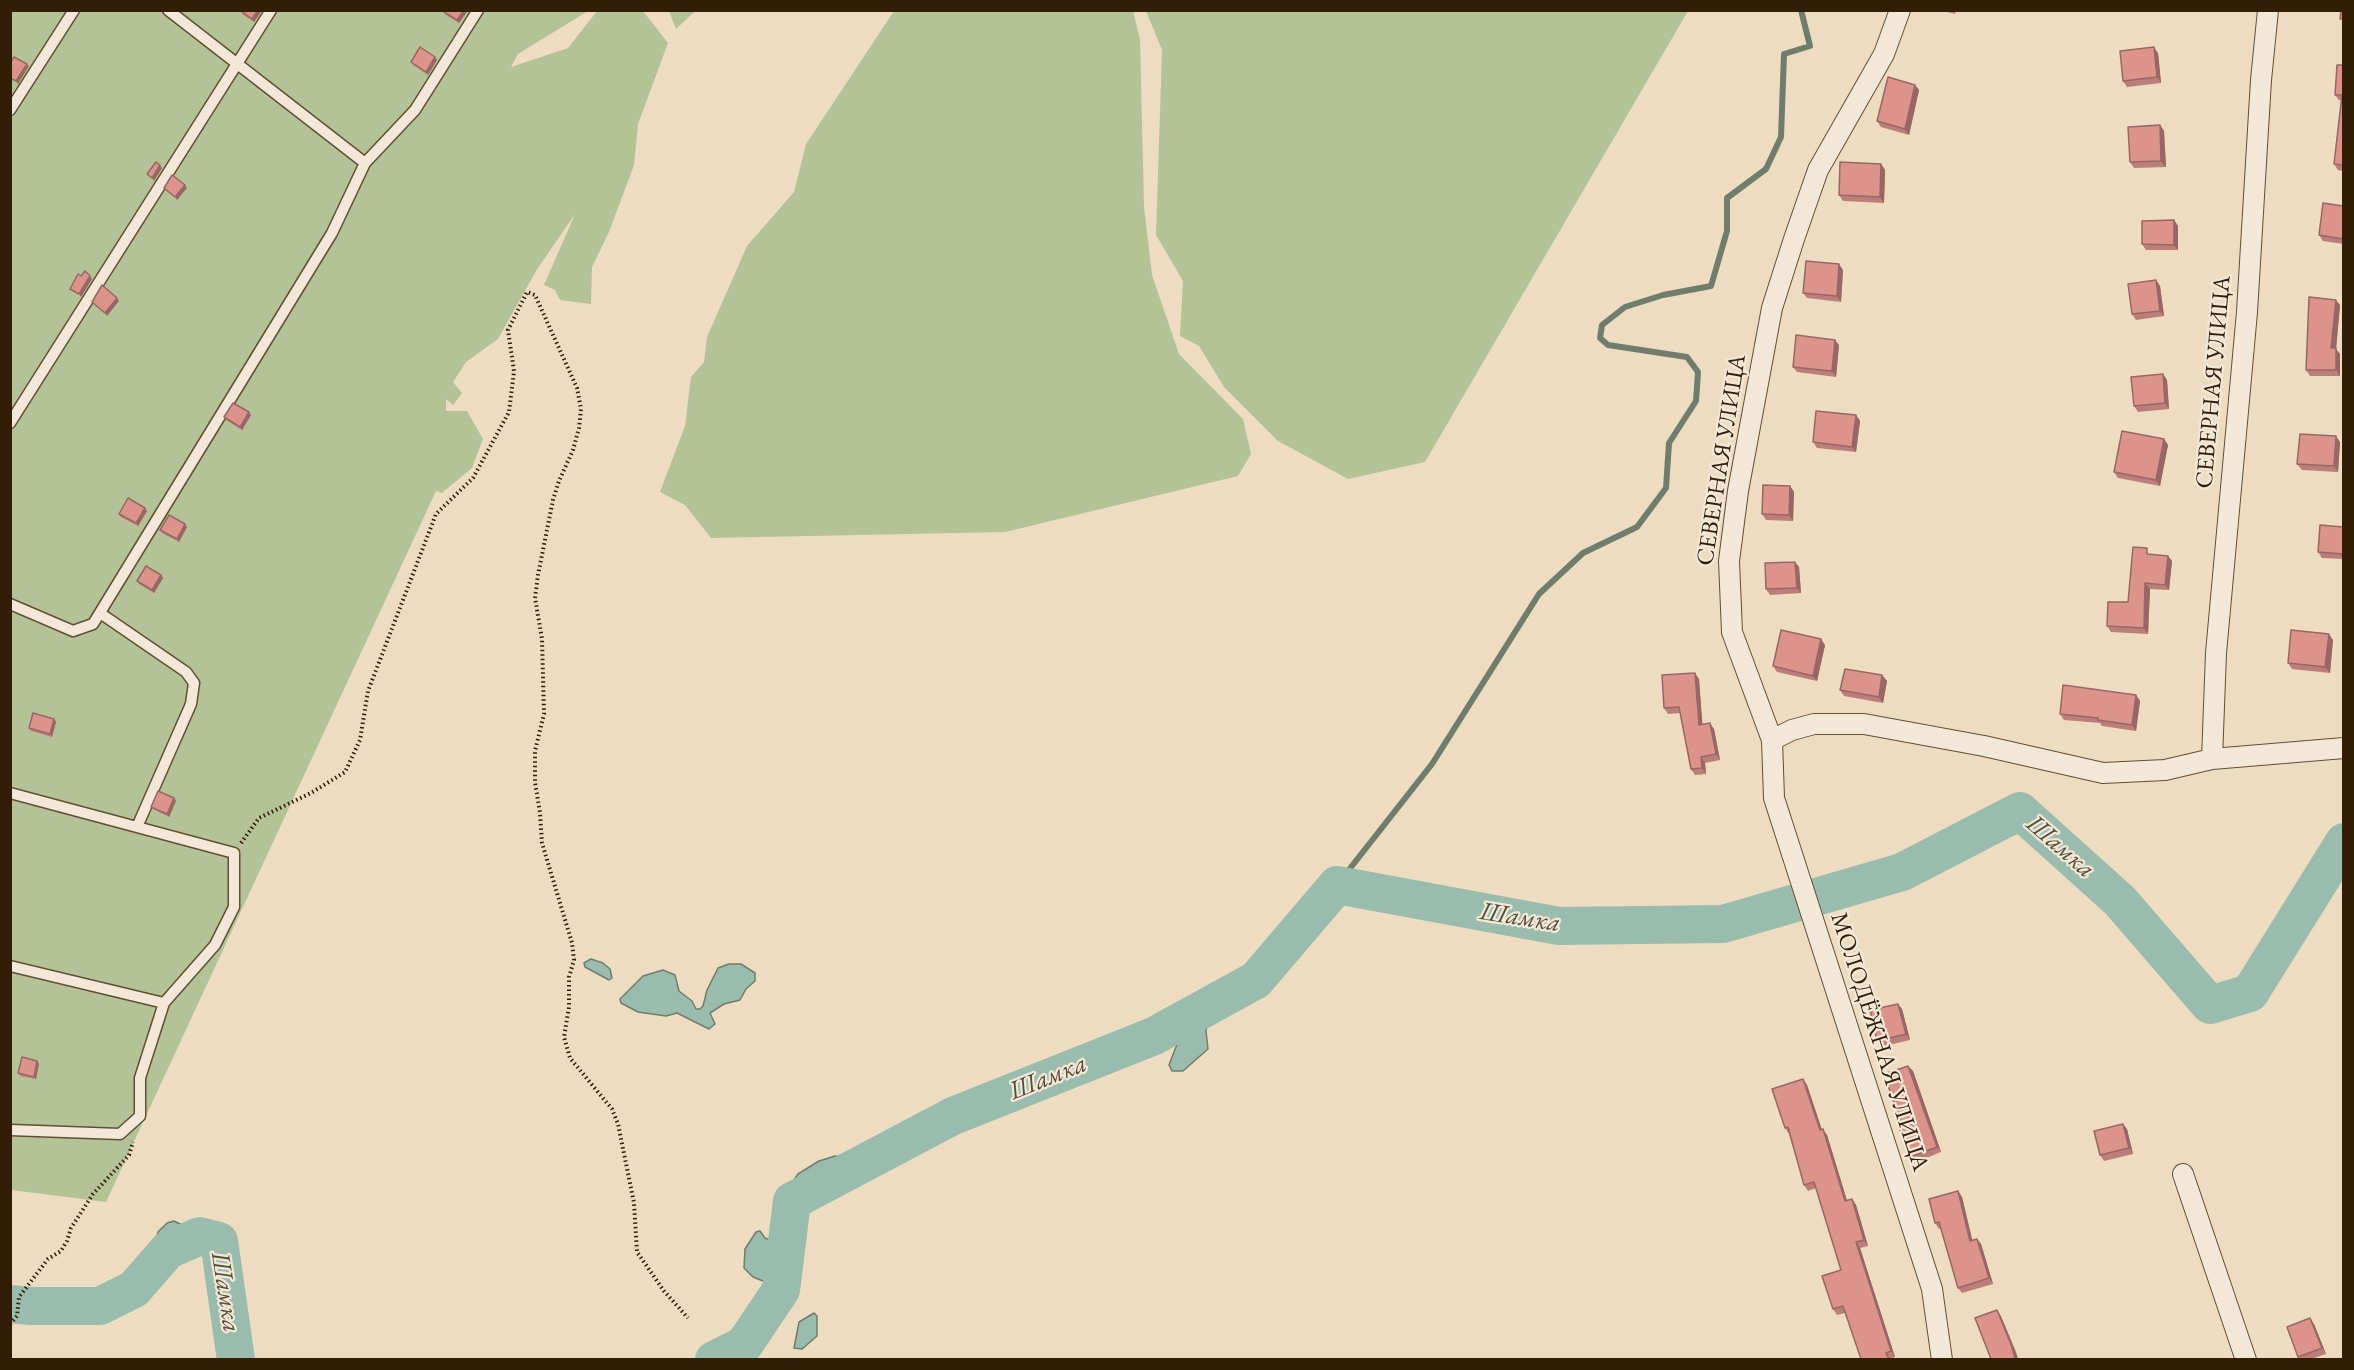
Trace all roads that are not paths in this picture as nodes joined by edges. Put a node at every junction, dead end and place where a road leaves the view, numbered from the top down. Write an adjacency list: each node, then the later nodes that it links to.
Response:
1 (74, 10): 8 (lane)
2 (168, 10): 7 (lane)
3 (272, 10): 7 (lane)
4 (478, 10): 9 (lane)
5 (1900, 10): 13 (street, СЕВЕРНАЯ УЛИЦА)
6 (2268, 10): 15 (street, СЕВЕРНАЯ УЛИЦА)
7 (237, 65): 9 (lane); 10 (lane)
8 (10, 110)
9 (365, 163): 12 (lane)
10 (10, 423)
11 (10, 604): 12 (lane)
12 (100, 613): 17 (lane)
13 (1772, 740): 15 (street); 22 (street, МОЛОДЁЖНАЯ УЛИЦА)
14 (2343, 748): 15 (street)
15 (2212, 759)
16 (10, 793): 17 (lane)
17 (137, 827): 19 (lane)
18 (10, 966): 19 (lane)
19 (164, 1003): 20 (lane)
20 (10, 1130)
21 (2183, 1174): 23 (street)
22 (1942, 1359)
23 (2246, 1359)

